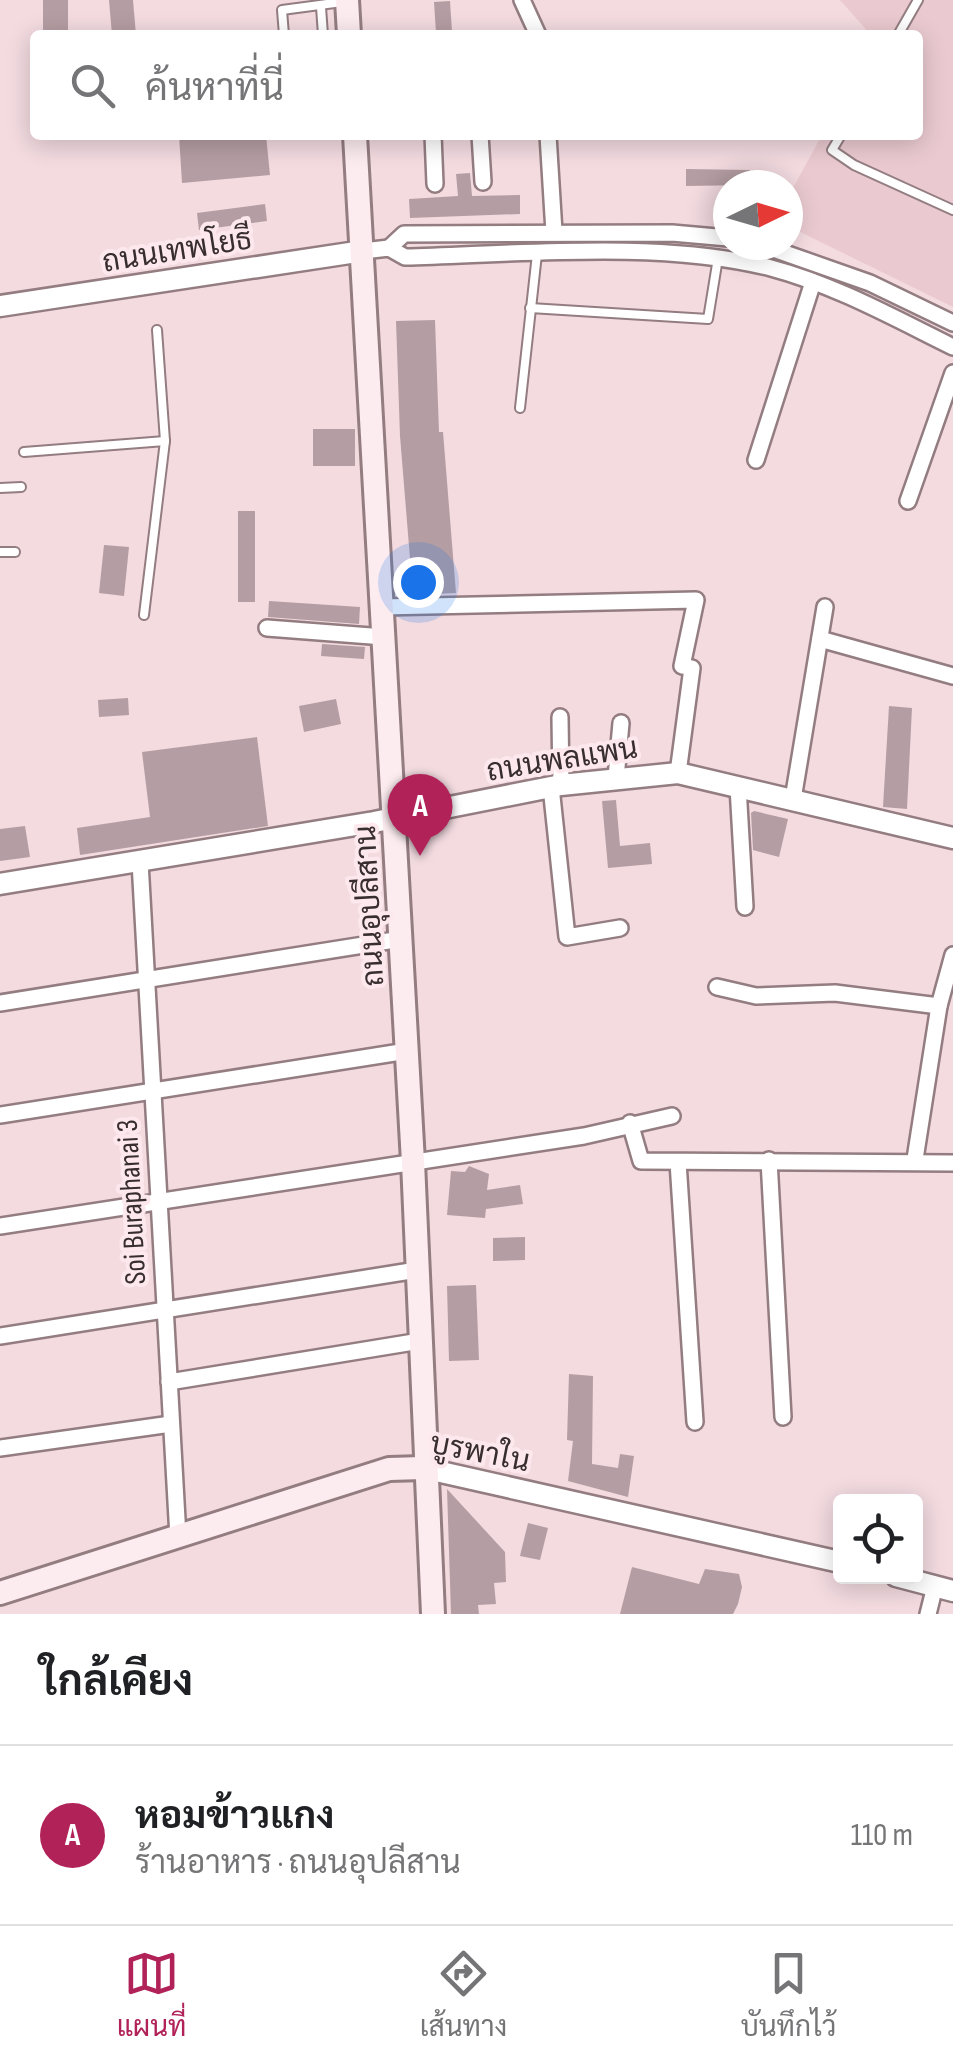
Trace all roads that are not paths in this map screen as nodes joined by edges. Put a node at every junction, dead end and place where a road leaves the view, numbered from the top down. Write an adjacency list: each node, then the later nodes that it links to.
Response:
1 (274, 0): 6 (lane)
2 (347, 0): 5 (lane); 9 (main road)
3 (522, 0): 10 (street)
4 (918, 0): 11 (lane)
5 (321, 7): 6 (lane); 8 (lane)
6 (282, 10): 7 (lane)
7 (284, 30)
8 (323, 30)
9 (349, 30)
10 (536, 30)
11 (901, 30)
12 (355, 140): 23 (main road, ถนนอุปลีสาน)
13 (433, 140): 18 (street)
14 (480, 140): 17 (street)
15 (548, 140): 20 (street)
16 (838, 140): 19 (lane)
17 (483, 182)
18 (435, 184)
19 (953, 210)
20 (554, 232): 21 (street); 22 (street)
21 (713, 237)
22 (389, 248): 23 (street); 24 (street)
23 (363, 251): 30 (street, ถนนเทพโยธี); 46 (main road, ถนนอุปลีสาน)
24 (536, 254): 25 (street); 31 (lane)
25 (713, 258)
26 (803, 259): 32 (street)
27 (718, 260): 31 (lane)
28 (726, 260): 29 (street)
29 (813, 282): 34 (street); 39 (street)
30 (0, 306)
31 (530, 308): 36 (lane)
32 (953, 323)
33 (157, 330): 37 (lane)
34 (953, 347)
35 (953, 373): 42 (street)
36 (520, 408)
37 (165, 440): 38 (lane); 47 (lane)
38 (24, 452)
39 (756, 460)
40 (21, 487): 41 (lane)
41 (0, 488)
42 (908, 501)
43 (0, 552): 44 (lane)
44 (15, 552)
45 (826, 606): 50 (street)
46 (382, 608): 49 (main road, ถนนอุปลีสาน); 54 (street)
47 (144, 616)
48 (267, 628): 49 (street)
49 (384, 637): 59 (main road, ถนนอุปลีสาน)
50 (820, 639): 51 (street); 58 (street)
51 (953, 676)
52 (560, 717): 56 (street)
53 (622, 723): 55 (street)
54 (678, 774): 55 (street, ถนนพลแพน); 57 (street, ถนนพลแพน)
55 (616, 778): 56 (street, ถนนพลแพน)
56 (556, 786): 59 (street, ถนนพลแพน); 64 (street)
57 (738, 788): 58 (street, ถนนพลแพน); 63 (street)
58 (793, 799): 60 (street, ถนนพลแพน)
59 (394, 819): 61 (street, ถนนพลแพน); 65 (main road, ถนนอุปลีสาน)
60 (953, 838)
61 (140, 862): 62 (street, ถนนพลแพน); 67 (street, Soi Buraphanai 3)
62 (0, 884)
63 (744, 906)
64 (620, 928)
65 (401, 939): 67 (street); 71 (main road, ถนนอุปลีสาน)
66 (953, 954): 70 (street)
67 (147, 980): 69 (street); 72 (street, Soi Buraphanai 3)
68 (716, 987): 70 (street)
69 (0, 1003)
70 (938, 1006): 77 (street)
71 (408, 1051): 72 (street); 78 (main road, ถนนอุปลีสาน)
72 (153, 1090): 73 (street); 81 (street, Soi Buraphanai 3)
73 (0, 1115)
74 (672, 1116): 75 (street)
75 (630, 1123): 78 (street); 79 (street)
76 (769, 1160): 77 (street); 79 (street); 88 (street)
77 (915, 1160): 80 (street)
78 (414, 1162): 81 (street); 83 (main road, ถนนอุปลีสาน)
79 (678, 1162): 89 (street)
80 (953, 1163)
81 (158, 1201): 82 (street); 84 (street, Soi Buraphanai 3)
82 (0, 1226)
83 (417, 1270): 84 (street); 86 (main road, ถนนอุปลีสาน)
84 (165, 1309): 85 (street); 87 (street, Soi Buraphanai 3)
85 (0, 1336)
86 (420, 1341): 87 (street); 92 (main road, ถนนอุปลีสาน)
87 (168, 1382): 90 (street, Soi Buraphanai 3)
88 (783, 1416)
89 (695, 1422)
90 (171, 1424): 91 (street); 93 (street, Soi Buraphanai 3)
91 (0, 1448)
92 (424, 1468): 93 (main road, บูรพาใน); 94 (street, บูรพาใน); 97 (main road, ถนนอุปลีสาน)
93 (178, 1538): 96 (main road, บูรพาใน)
94 (833, 1560)
95 (944, 1589): 98 (street)
96 (0, 1593)
97 (433, 1614)
98 (928, 1614)

